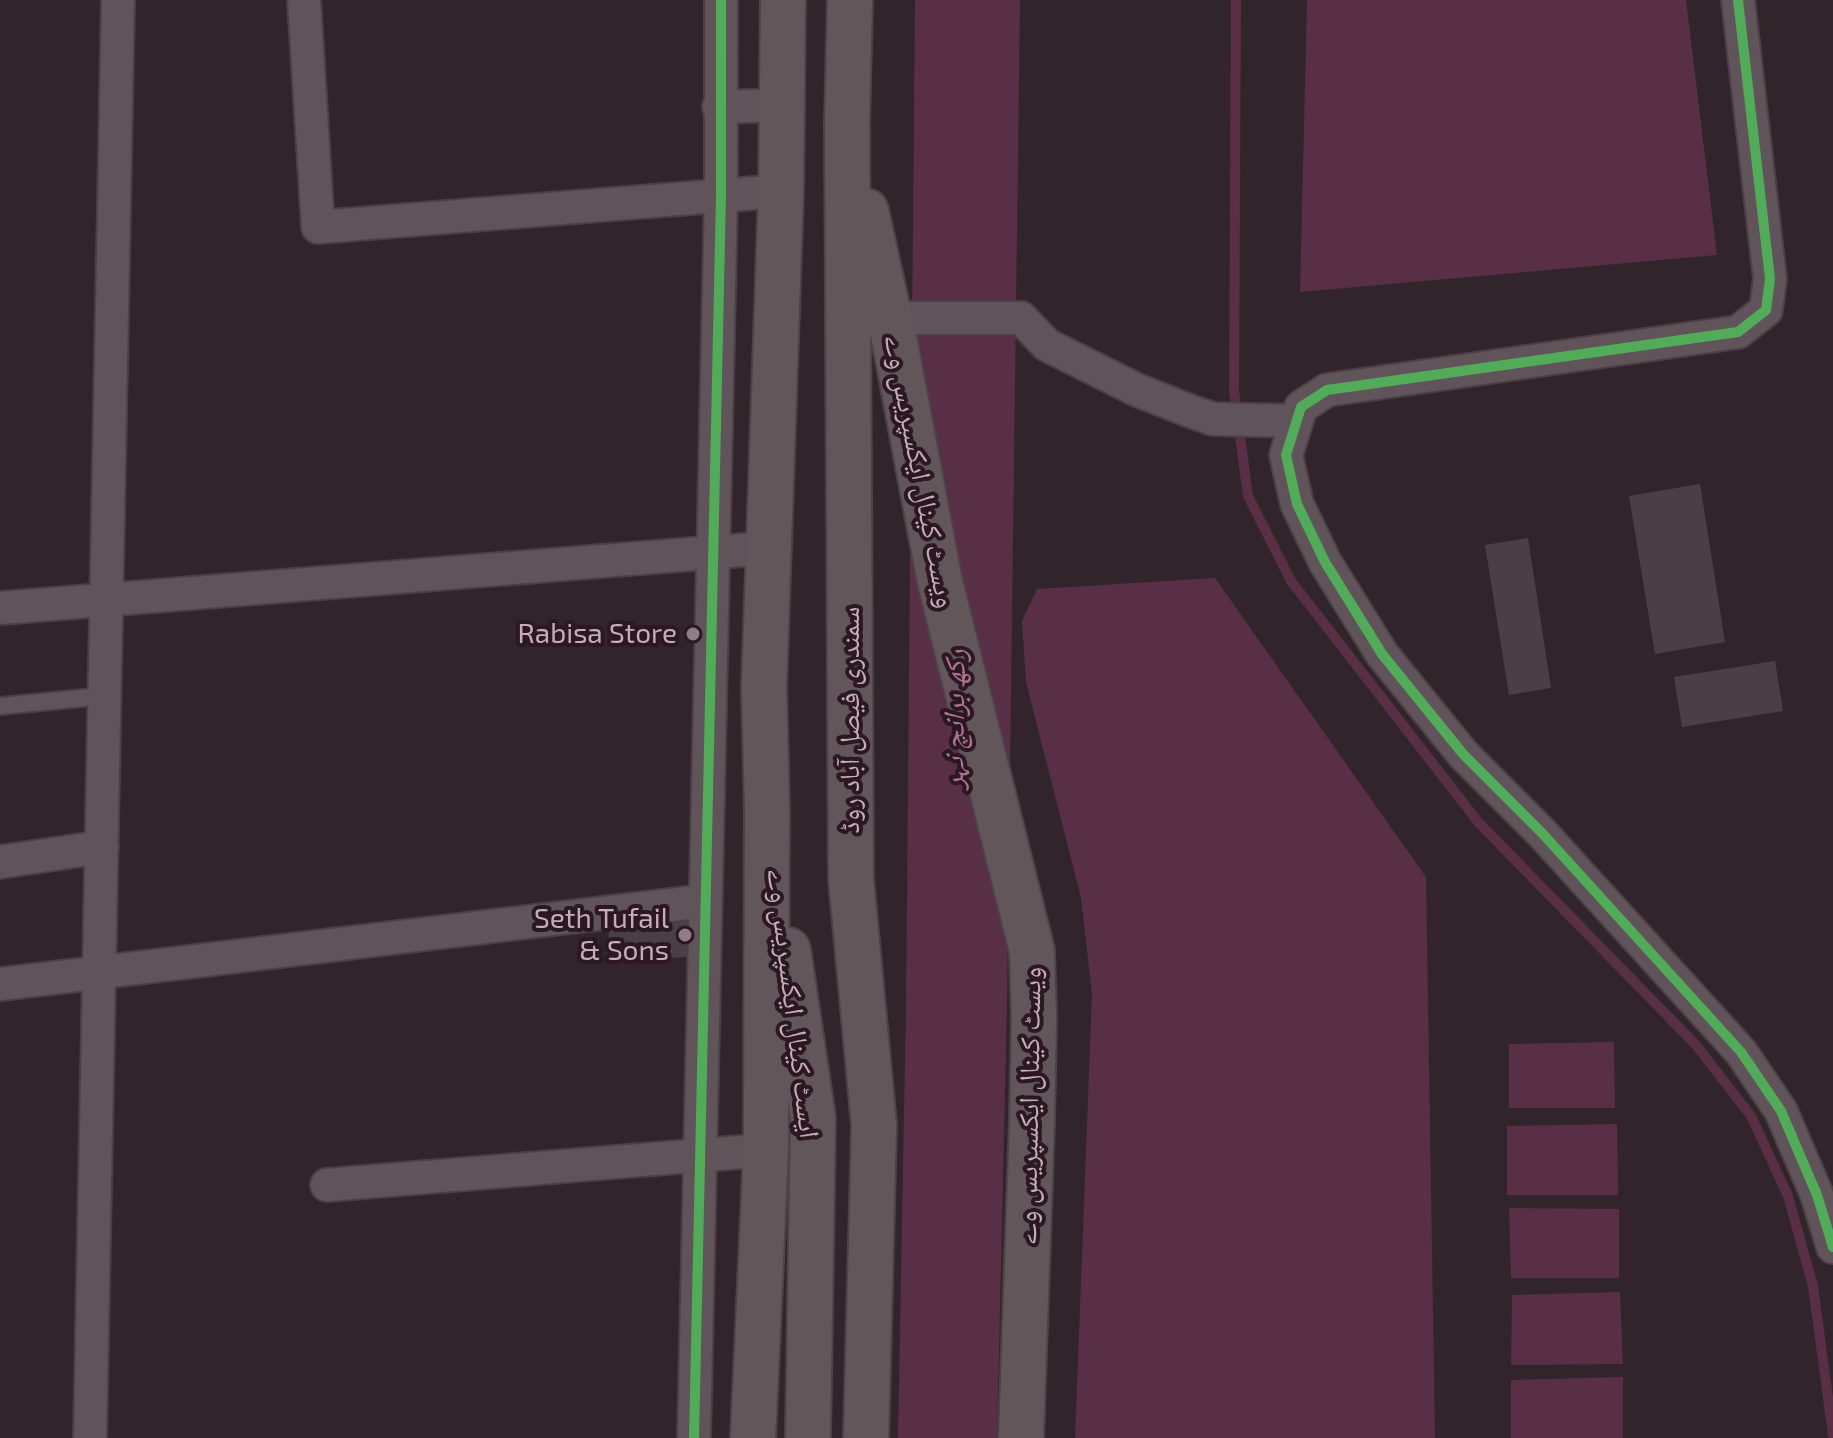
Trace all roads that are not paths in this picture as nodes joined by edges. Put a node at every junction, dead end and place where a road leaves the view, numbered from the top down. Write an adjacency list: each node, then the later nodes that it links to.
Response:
1 (118, 0): 16 (street)
2 (304, 0): 11 (street)
3 (721, 0): 8 (street)
4 (783, 0): 7 (main road)
5 (850, 0): 9 (main road, سمندری فیصل آباد روڈ)
6 (1738, 0): 13 (street)
7 (782, 105): 8 (street); 10 (main road)
8 (719, 107): 11 (street)
9 (847, 123): 12 (main road, ویسٹ کینال ایکسپریس وے); 36 (main road, سمندری فیصل آباد روڈ)
10 (781, 191): 11 (street); 14 (main road)
11 (721, 195): 15 (street)
12 (898, 328): 13 (street); 37 (main road, ویسٹ کینال ایکسپریس وے)
13 (1282, 420): 31 (street)
14 (769, 548): 15 (street); 19 (main road)
15 (713, 551): 16 (street); 18 (street)
16 (106, 599): 17 (street); 20 (street)
17 (0, 608)
18 (710, 686): 19 (street); 25 (street)
19 (764, 687): 22 (main road)
20 (104, 696): 21 (lane); 23 (street)
21 (0, 706)
22 (767, 809): 28 (main road); 35 (main road, ایسٹ کینال ایکسپریس وے)
23 (102, 847): 24 (street); 26 (street)
24 (0, 862)
25 (705, 901): 26 (street); 29 (street)
26 (99, 972): 27 (street); 32 (street)
27 (0, 984)
28 (766, 1150): 29 (street); 34 (main road)
29 (699, 1155): 30 (street); 33 (street)
30 (327, 1185)
31 (1833, 1247)
32 (90, 1438)
33 (694, 1438)
34 (753, 1438)
35 (808, 1438)
36 (866, 1438)
37 (1021, 1438)

